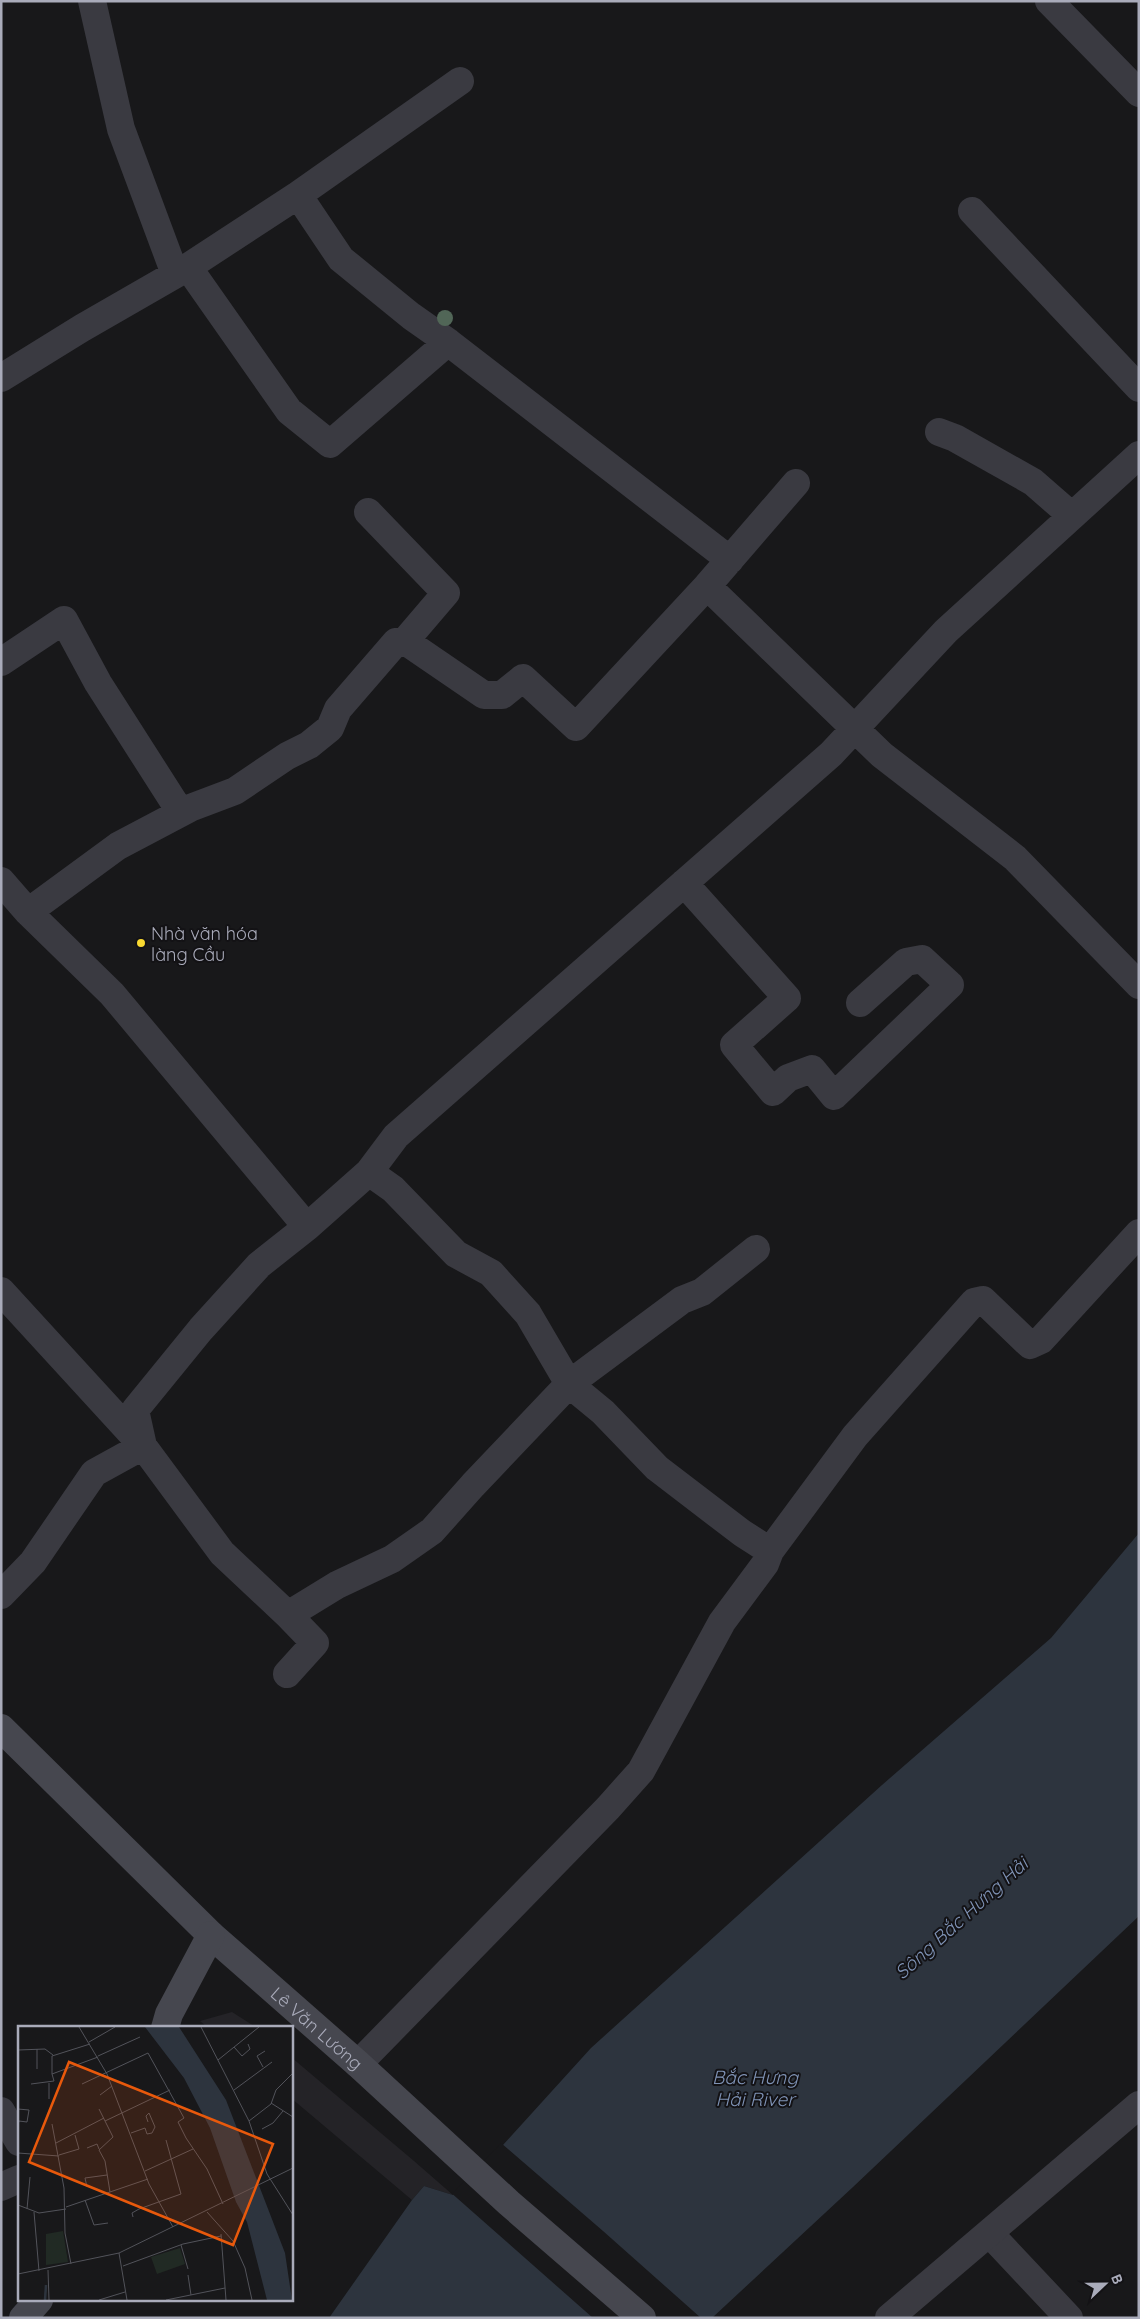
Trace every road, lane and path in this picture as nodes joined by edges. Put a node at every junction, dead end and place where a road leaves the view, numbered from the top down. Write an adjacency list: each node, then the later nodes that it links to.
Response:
1 (92, 1): 7 (street)
2 (1049, 1): 4 (street)
3 (460, 81): 5 (street)
4 (1139, 93)
5 (298, 195): 7 (street); 8 (street)
6 (972, 212): 10 (street)
7 (182, 271): 8 (street); 9 (street)
8 (448, 342): 16 (street)
9 (1, 378)
10 (1139, 388)
11 (938, 432): 15 (street)
12 (1139, 455): 15 (street)
13 (796, 483): 16 (street)
14 (368, 512): 18 (street)
15 (1072, 516): 20 (street)
16 (730, 560): 17 (street)
17 (707, 586): 18 (street); 20 (street)
18 (405, 641): 21 (street)
19 (1, 662): 21 (street)
20 (854, 728): 23 (street); 25 (street)
21 (181, 813): 24 (street)
22 (1, 881): 24 (street)
23 (684, 883): 26 (street); 27 (street)
24 (28, 912): 28 (street)
25 (1139, 984)
26 (860, 1003)
27 (369, 1172): 28 (street); 32 (street)
28 (307, 1227): 33 (street)
29 (1139, 1233): 34 (street)
30 (756, 1249): 32 (street)
31 (1, 1291): 33 (street)
32 (569, 1384): 34 (street); 36 (street)
33 (143, 1446): 35 (street); 36 (street)
34 (770, 1551): 41 (street)
35 (1, 1595)
36 (288, 1616): 37 (street)
37 (287, 1674)
38 (1, 1728): 39 (main road, Lê Văn Lương)
39 (211, 1935): 40 (main road); 41 (main road, Lê Văn Lương)
40 (166, 2026)
41 (358, 2064): 50 (main road, Lê Văn Lương)
42 (1139, 2105): 47 (street)
43 (1, 2111): 44 (street)
44 (18, 2140)
45 (18, 2179): 46 (street)
46 (1, 2187)
47 (990, 2234): 51 (street); 52 (street)
48 (36, 2302): 49 (main road)
49 (23, 2318)
50 (642, 2318)
51 (890, 2318)
52 (1069, 2318)

